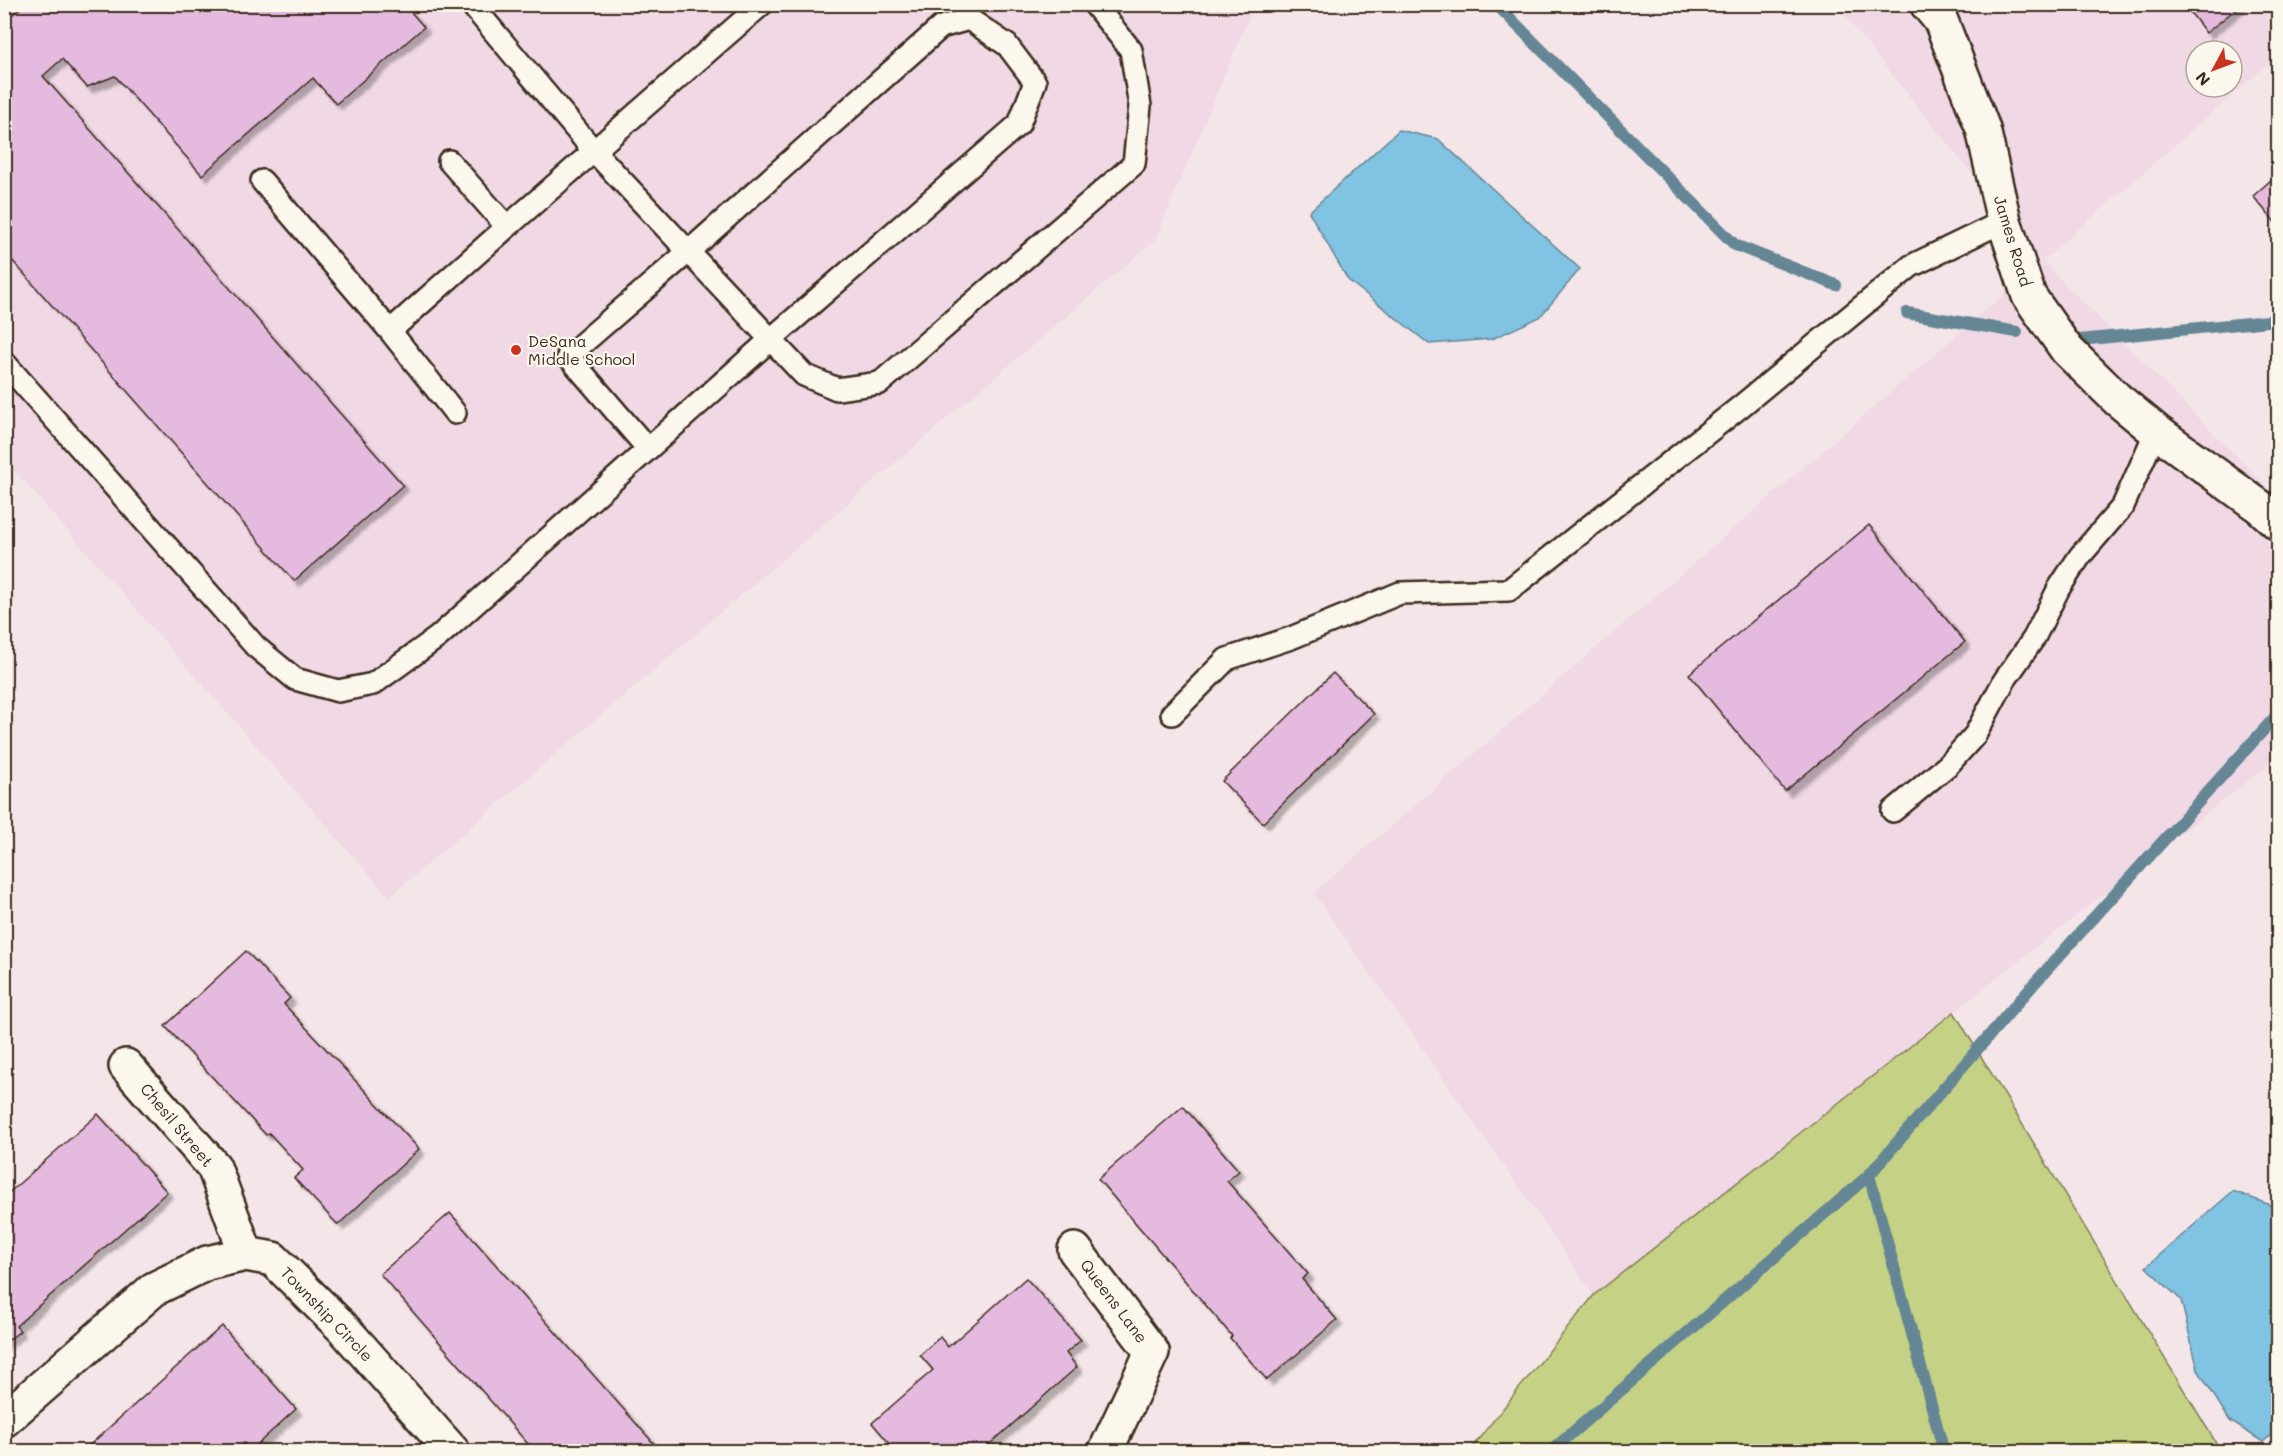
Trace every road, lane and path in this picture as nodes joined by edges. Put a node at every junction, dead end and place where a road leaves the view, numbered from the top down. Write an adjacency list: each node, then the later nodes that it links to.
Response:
1 (471, 4): 5 (lane)
2 (762, 4): 5 (lane)
3 (1094, 4): 12 (lane)
4 (1927, 4): 8 (street, James Road)
5 (593, 150): 9 (lane); 10 (lane)
6 (449, 161): 9 (lane)
7 (262, 181): 11 (lane)
8 (2004, 221): 15 (street, James Road); 18 (lane)
9 (507, 227): 11 (lane)
10 (688, 252): 12 (lane); 12 (lane); 16 (lane)
11 (390, 331): 14 (lane)
12 (770, 340): 16 (lane)
13 (4, 362): 16 (lane)
14 (455, 413)
15 (2156, 431): 17 (street, James Road); 19 (lane)
16 (648, 449)
17 (2278, 523)
18 (1172, 714)
19 (1893, 811)
20 (126, 1066): 22 (street, Chesil Street)
21 (1075, 1250): 25 (street, Queens Lane)
22 (246, 1254): 23 (street, Township Circle); 24 (street, Township Circle)
23 (4, 1420)
24 (453, 1452)
25 (1106, 1452)

